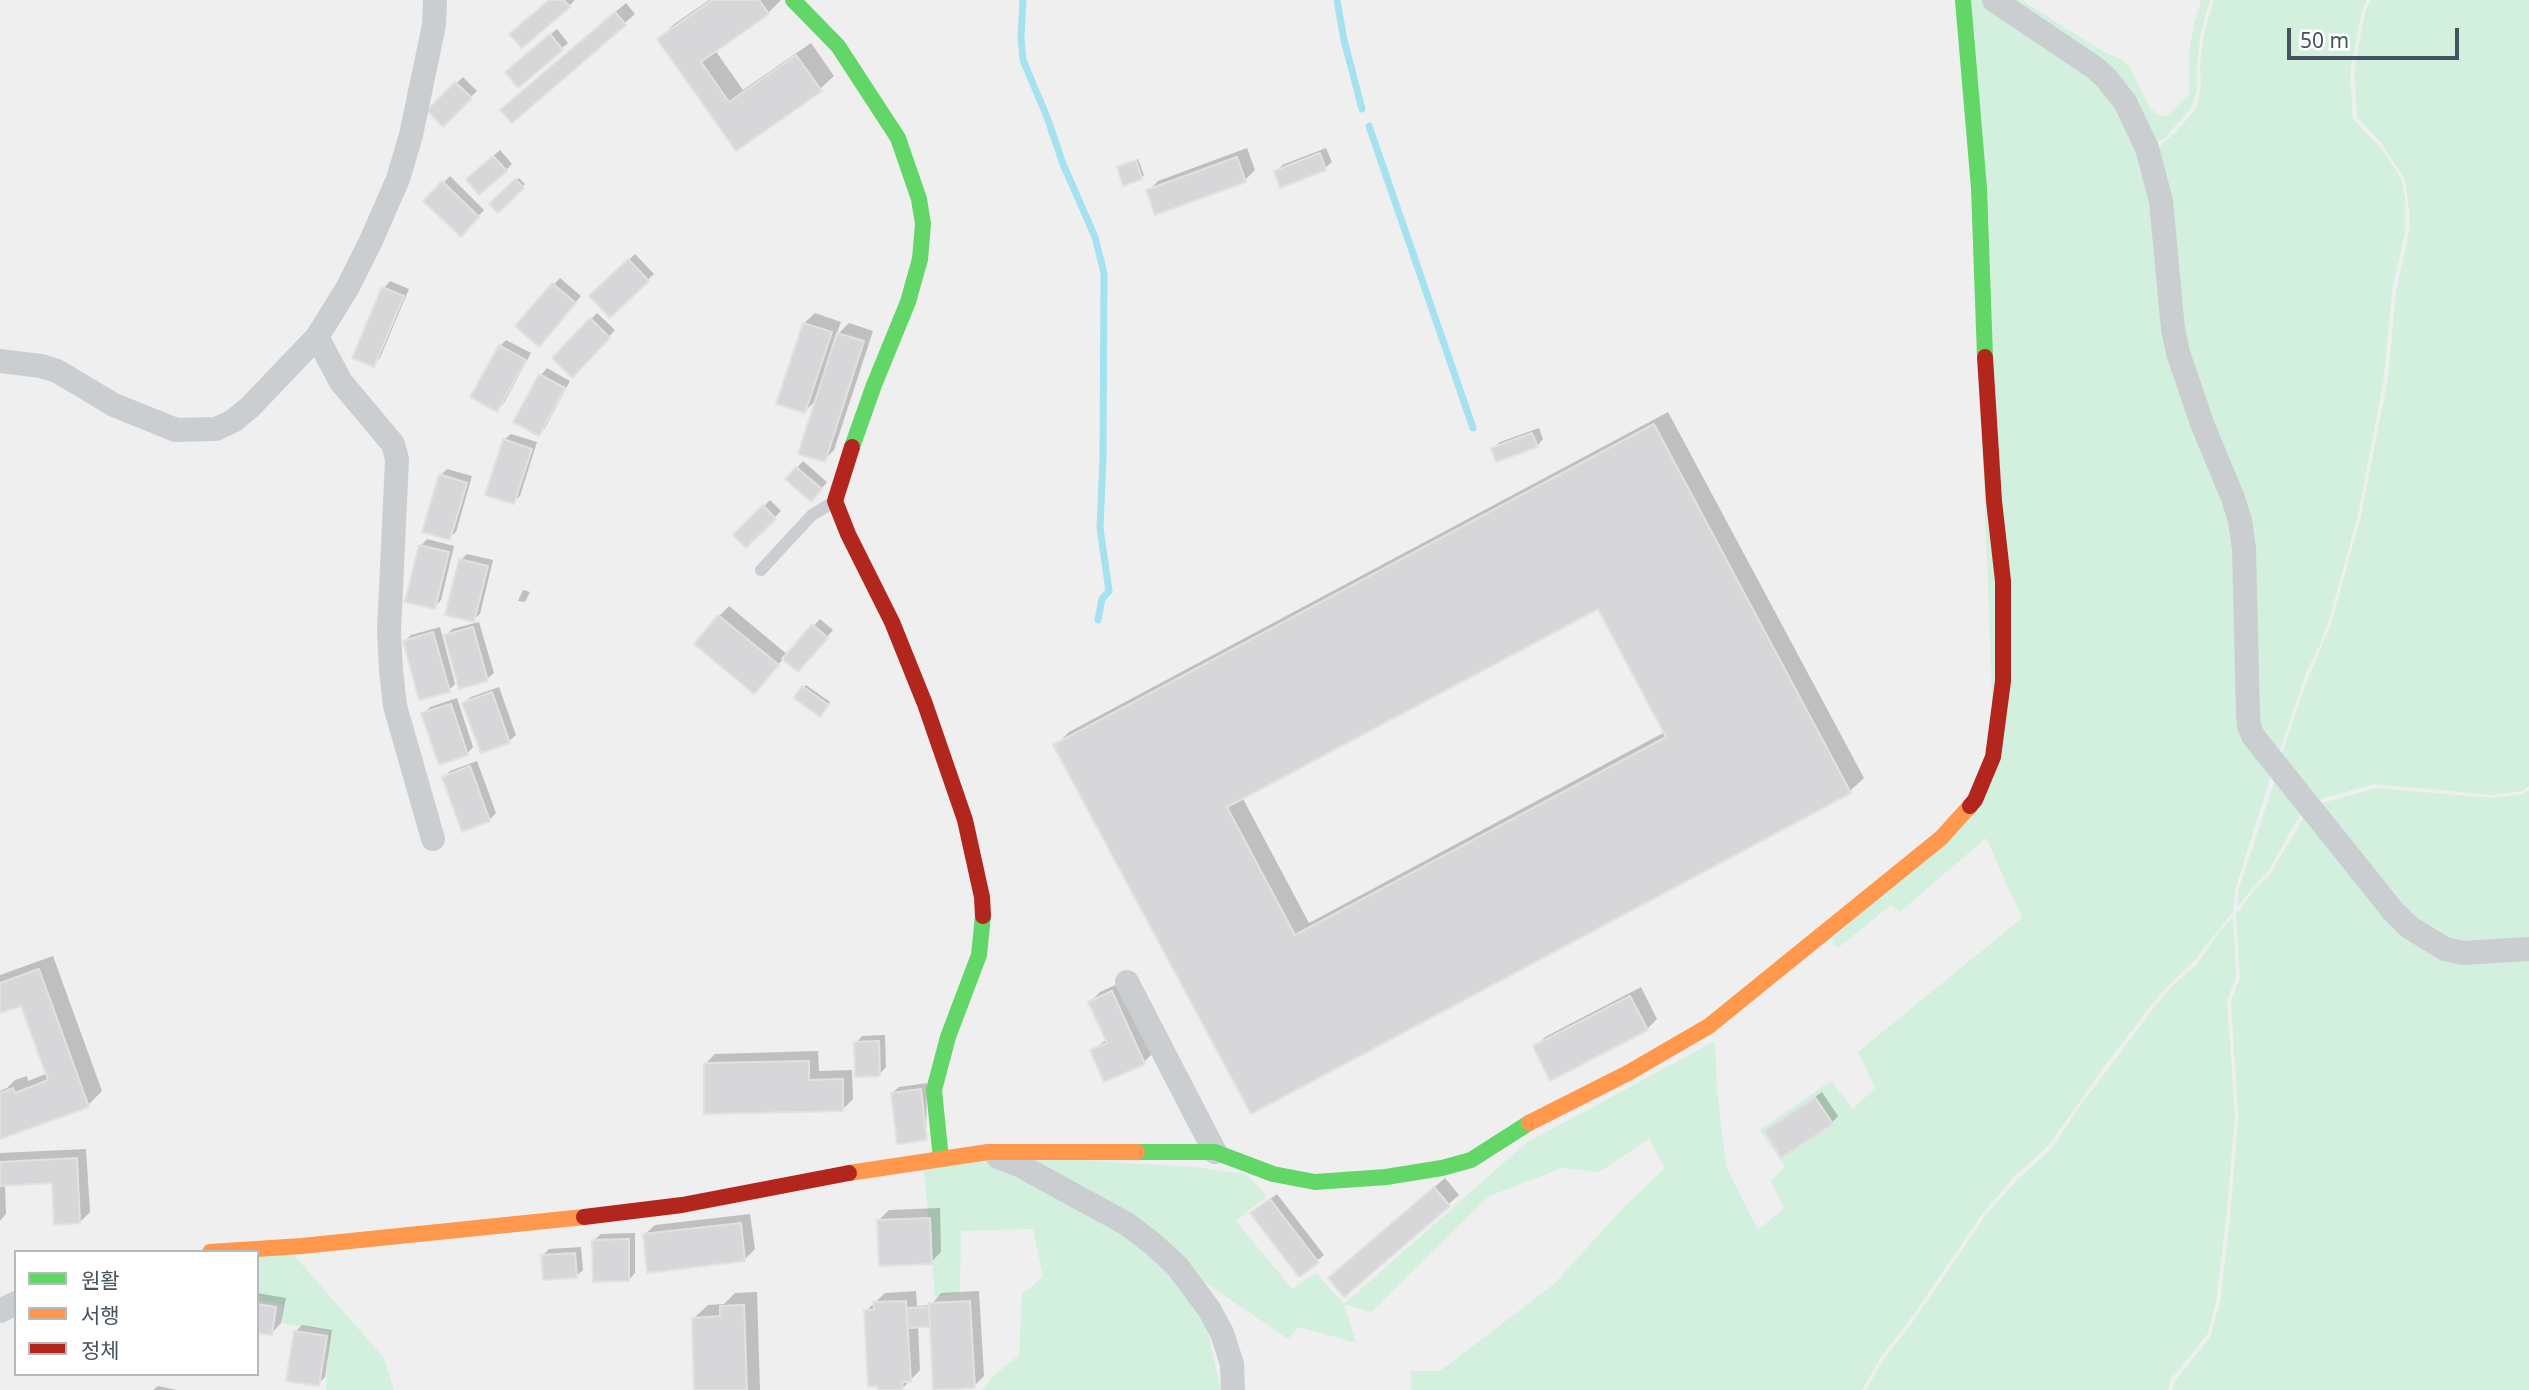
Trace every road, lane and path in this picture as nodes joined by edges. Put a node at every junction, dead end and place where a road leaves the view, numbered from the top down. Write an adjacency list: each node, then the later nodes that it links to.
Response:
1 (435, 0): 5 (street)
2 (793, 0): 7 (street)
3 (1963, 0): 13 (street)
4 (1994, 0): 10 (street)
5 (317, 337): 6 (street); 9 (street)
6 (0, 361)
7 (835, 501): 8 (lane); 14 (street)
8 (761, 569)
9 (433, 839)
10 (2529, 950)
11 (1127, 982): 13 (street)
12 (988, 1152): 13 (street); 14 (street); 16 (street)
13 (1215, 1152)
14 (941, 1159): 15 (street)
15 (247, 1250)
16 (1233, 1390)

